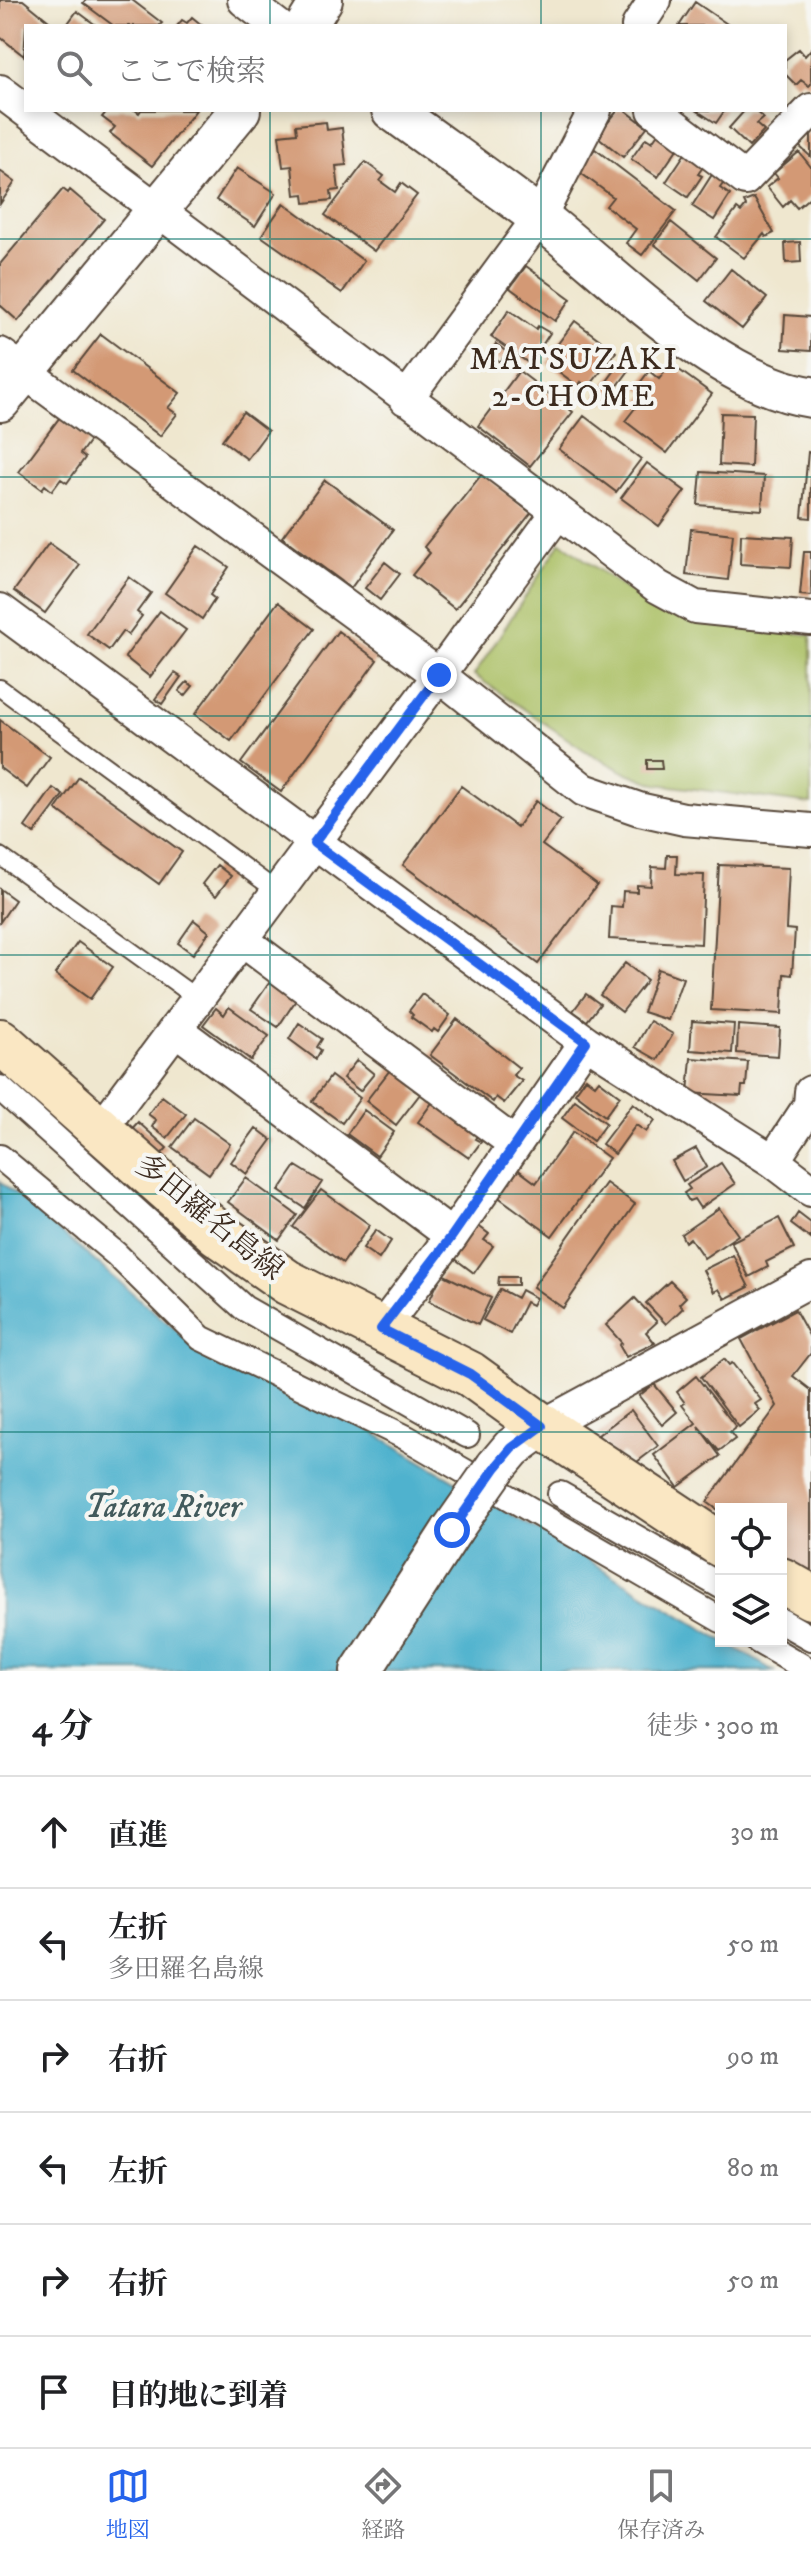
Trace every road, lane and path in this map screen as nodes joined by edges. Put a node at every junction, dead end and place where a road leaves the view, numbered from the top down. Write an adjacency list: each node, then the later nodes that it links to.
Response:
1 (244, 0): 4 (street)
2 (322, 0): 5 (street)
3 (655, 0): 6 (street)
4 (275, 24)
5 (307, 24)
6 (639, 24)
7 (0, 91): 8 (street)
8 (24, 109)
9 (811, 110): 14 (street)
10 (27, 112): 15 (street)
11 (238, 112): 15 (street)
12 (395, 112): 16 (street)
13 (594, 112): 16 (street)
14 (657, 112)
15 (157, 212): 17 (street); 19 (street)
16 (539, 218): 18 (street); 19 (street)
17 (8, 376): 23 (street)
18 (811, 397)
19 (406, 399): 20 (street)
20 (558, 512): 22 (street); 23 (street)
21 (0, 610): 26 (street)
22 (811, 619)
23 (439, 675): 25 (street); 26 (street)
24 (0, 688): 28 (lane)
25 (811, 830)
26 (314, 843): 28 (street); 33 (street)
27 (0, 856): 30 (lane)
28 (278, 892): 29 (street)
29 (242, 940): 30 (street); 37 (street)
30 (198, 999): 31 (street)
31 (175, 1029): 36 (street); 42 (street)
32 (0, 1041): 36 (main road, 多田羅名島線)
33 (586, 1042): 37 (street); 39 (street)
34 (0, 1087): 36 (street); 41 (street)
35 (811, 1092): 39 (street)
36 (100, 1130): 41 (street); 44 (main road, 多田羅名島線)
37 (515, 1144): 42 (street)
38 (0, 1157): 52 (street)
39 (773, 1161): 40 (street)
40 (811, 1190)
41 (159, 1232): 46 (street)
42 (452, 1236): 44 (street)
43 (811, 1280): 45 (street)
44 (381, 1329): 45 (main road, 多田羅名島線)
45 (542, 1426): 48 (main road, 多田羅名島線); 56 (street, bridge)
46 (467, 1435)
47 (560, 1494): 49 (street)
48 (715, 1541)
49 (715, 1583)
50 (787, 1583): 51 (main road)
51 (811, 1597)
52 (715, 1617)
53 (787, 1624): 54 (street)
54 (811, 1638)
55 (768, 1647): 57 (street)
56 (361, 1671)
57 (810, 1671)

